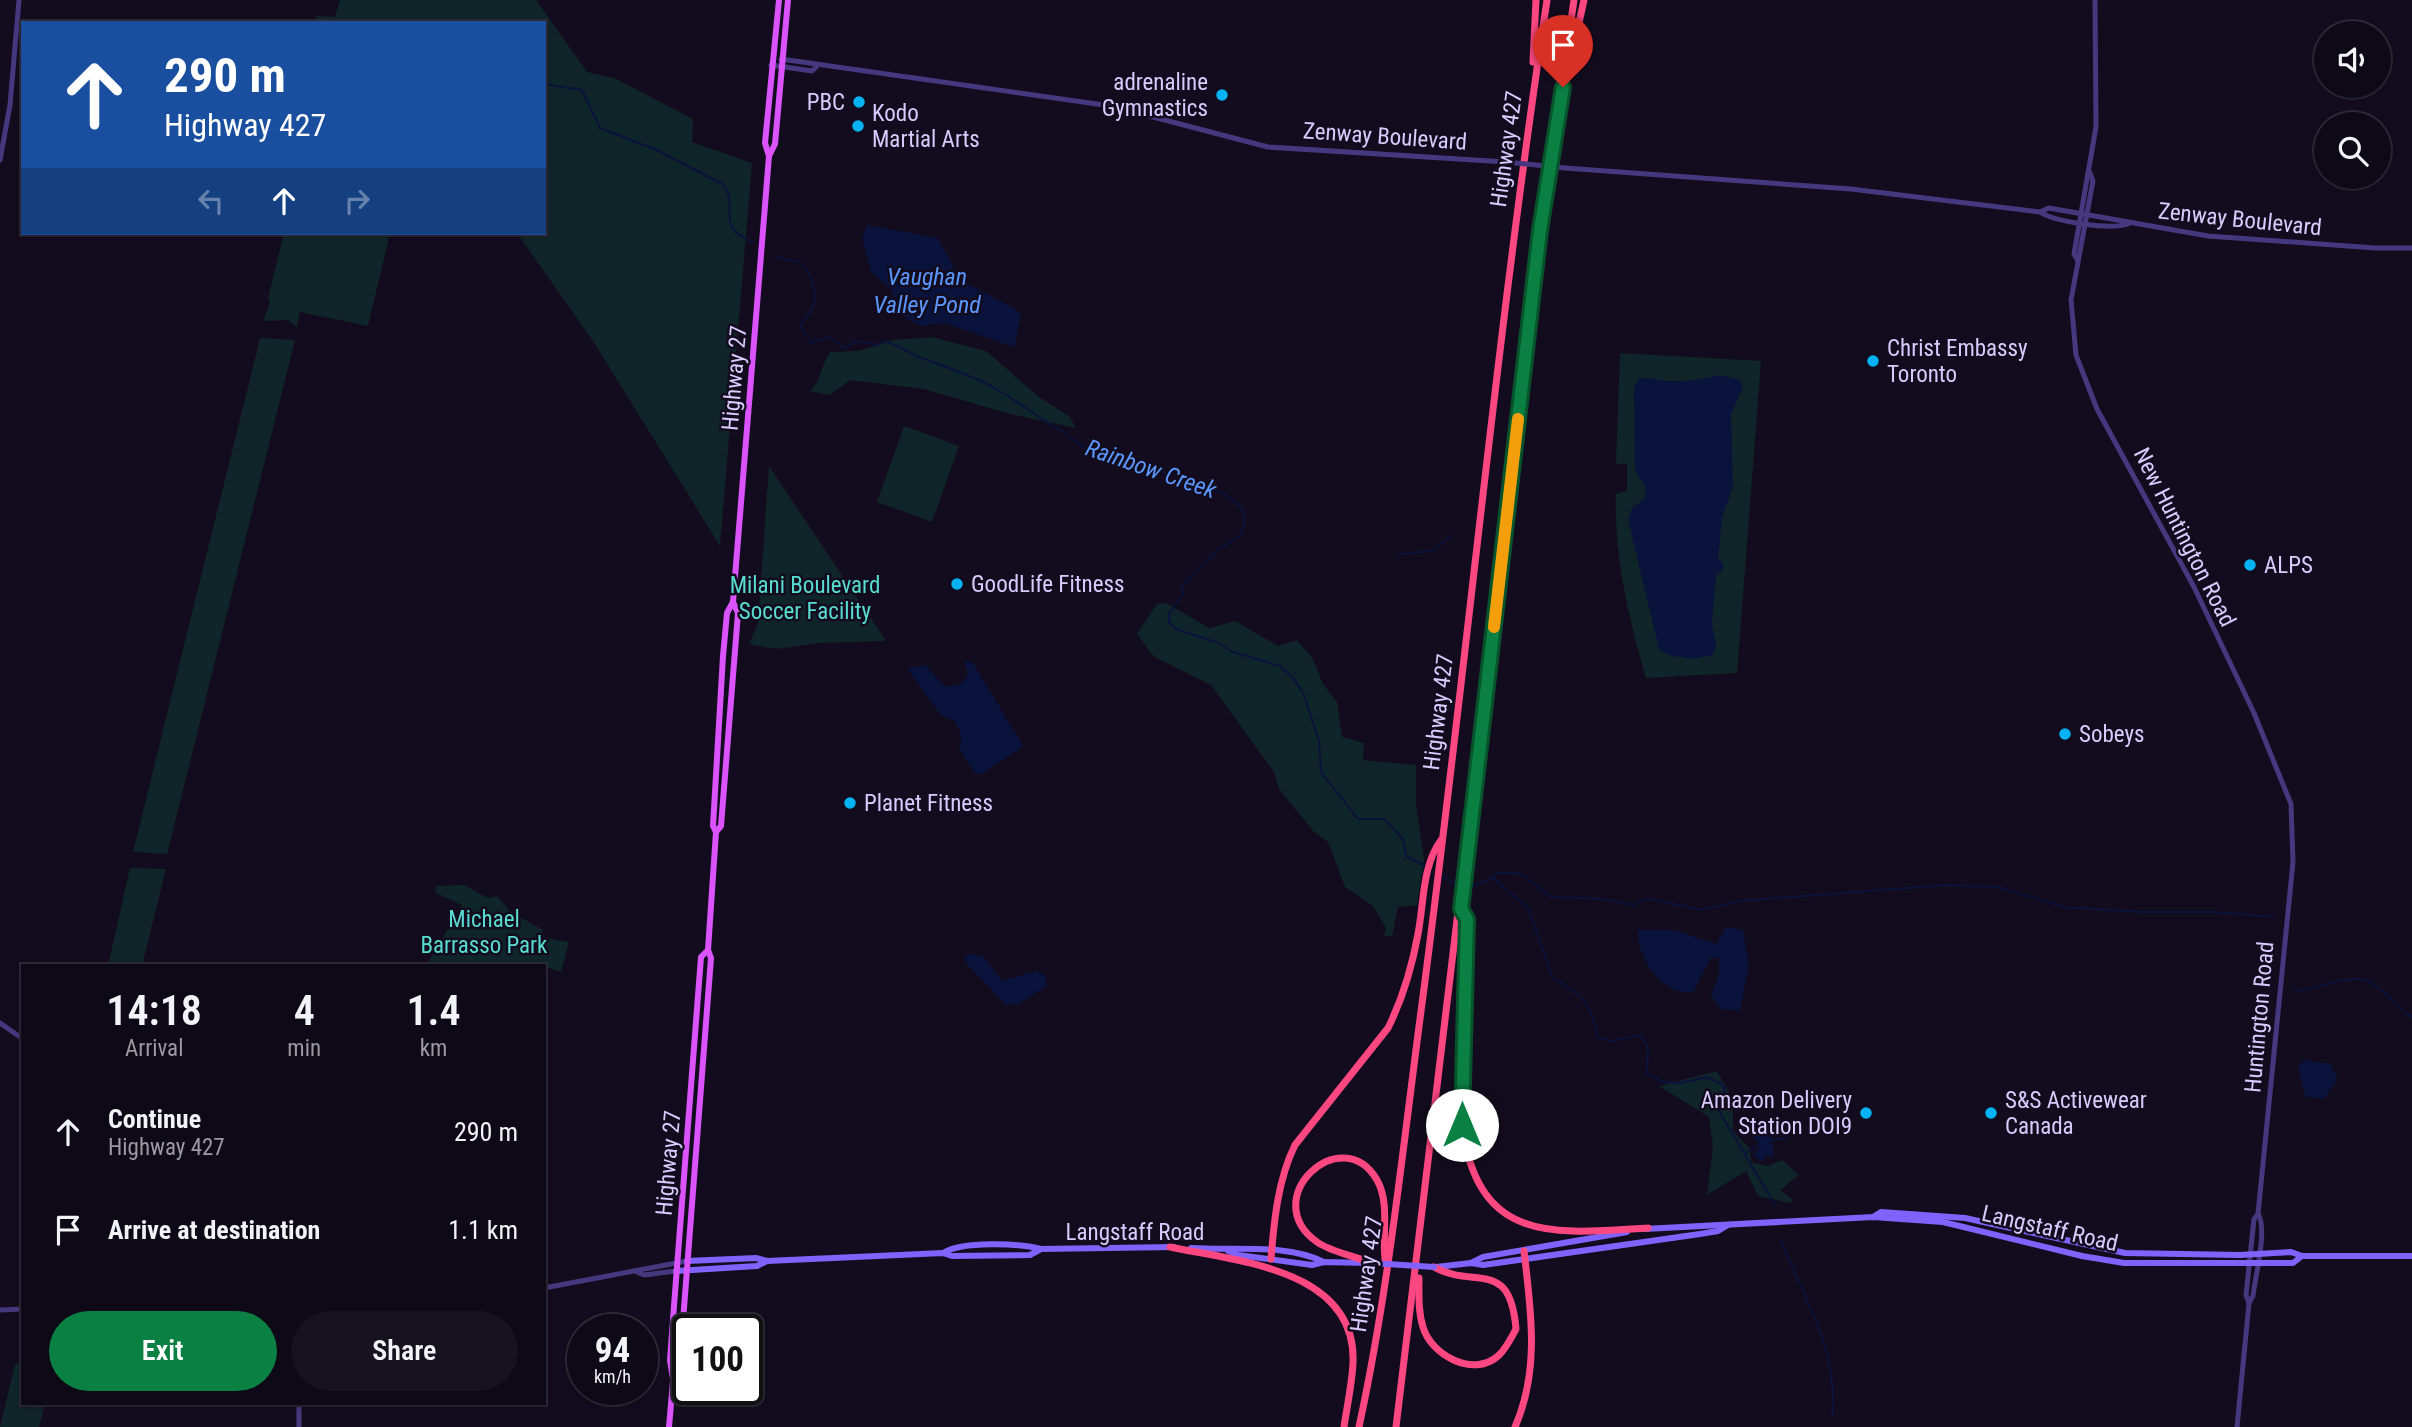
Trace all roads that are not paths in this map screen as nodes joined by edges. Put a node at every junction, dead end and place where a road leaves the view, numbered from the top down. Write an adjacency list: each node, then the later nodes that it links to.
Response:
1 (19, 0): 14 (street)
2 (779, 0): 10 (main road, Highway 27)
3 (788, 0): 9 (main road, Highway 27)
4 (1536, 0): 12 (highway)
5 (1547, 0): 12 (highway, Highway 427)
6 (1574, 0): 11 (highway, Highway 427)
7 (1584, 0): 11 (highway)
8 (2095, 0): 16 (street, New Huntington Road)
9 (781, 63): 10 (street, Zenway Boulevard); 13 (main road, Highway 27); 15 (street, Zenway Boulevard, bridge)
10 (771, 65): 13 (main road, Highway 27)
11 (1563, 87): 24 (highway, Highway 427)
12 (1531, 106): 23 (highway, Highway 427)
13 (769, 156): 20 (main road, Highway 27)
14 (0, 160)
15 (2040, 212): 16 (street, Zenway Boulevard); 17 (street, Zenway Boulevard)
16 (2084, 214): 17 (street, New Huntington Road); 18 (street, Zenway Boulevard)
17 (2083, 223): 18 (street, Zenway Boulevard); 21 (street, New Huntington Road)
18 (2128, 224): 19 (street, Zenway Boulevard)
19 (2412, 248)
20 (733, 603): 22 (main road, Highway 27); 22 (main road, Highway 27)
21 (2294, 823): 35 (street, Huntington Road)
22 (716, 832): 25 (main road, Highway 27)
23 (1443, 838): 33 (highway); 47 (highway, Highway 427)
24 (1461, 909): 30 (highway); 32 (highway, Highway 427)
25 (708, 950): 38 (main road, Highway 27); 40 (main road, Highway 27)
26 (0, 1023): 27 (street)
27 (21, 1038)
28 (1873, 1217): 29 (main road, Langstaff Road); 35 (main road, Langstaff Road); 42 (main road, Langstaff Road)
29 (1728, 1225): 30 (main road, Langstaff Road); 34 (main road, Langstaff Road)
30 (1648, 1228): 34 (main road, Langstaff Road)
31 (1170, 1247): 33 (main road, Langstaff Road); 39 (main road, Langstaff Road); 59 (highway)
32 (1419, 1249): 43 (highway); 61 (highway, Highway 427)
33 (1271, 1255): 41 (main road, Langstaff Road)
34 (1524, 1255): 43 (main road, Langstaff Road); 62 (highway)
35 (2255, 1255): 36 (main road, Langstaff Road); 42 (street, Huntington Road)
36 (2302, 1256): 37 (main road, Langstaff Road); 42 (main road, Langstaff Road)
37 (2412, 1256)
38 (687, 1261): 39 (main road, Langstaff Road); 40 (street, Langstaff Road); 44 (main road, Highway 27)
39 (767, 1261): 44 (main road, Langstaff Road)
40 (677, 1262): 45 (main road, Highway 27); 46 (street, Langstaff Road)
41 (1371, 1263): 43 (main road, Langstaff Road, bridge); 47 (highway)
42 (2253, 1263): 63 (street, Huntington Road)
43 (1434, 1267)
44 (687, 1270): 45 (main road, Langstaff Road); 52 (main road, Highway 27)
45 (676, 1271): 46 (street, Langstaff Road); 51 (main road, Highway 27)
46 (637, 1272): 48 (street, Langstaff Road)
47 (1386, 1273): 60 (highway, Highway 427)
48 (546, 1288)
49 (0, 1310): 50 (street)
50 (21, 1310)
51 (673, 1314)
52 (684, 1314)
53 (672, 1330): 54 (main road, Highway 27)
54 (672, 1374)
55 (672, 1392): 58 (main road, Highway 27)
56 (299, 1405): 57 (street)
57 (299, 1427)
58 (669, 1427)
59 (1344, 1427)
60 (1359, 1427)
61 (1396, 1427)
62 (1515, 1427)
63 (2237, 1427)

